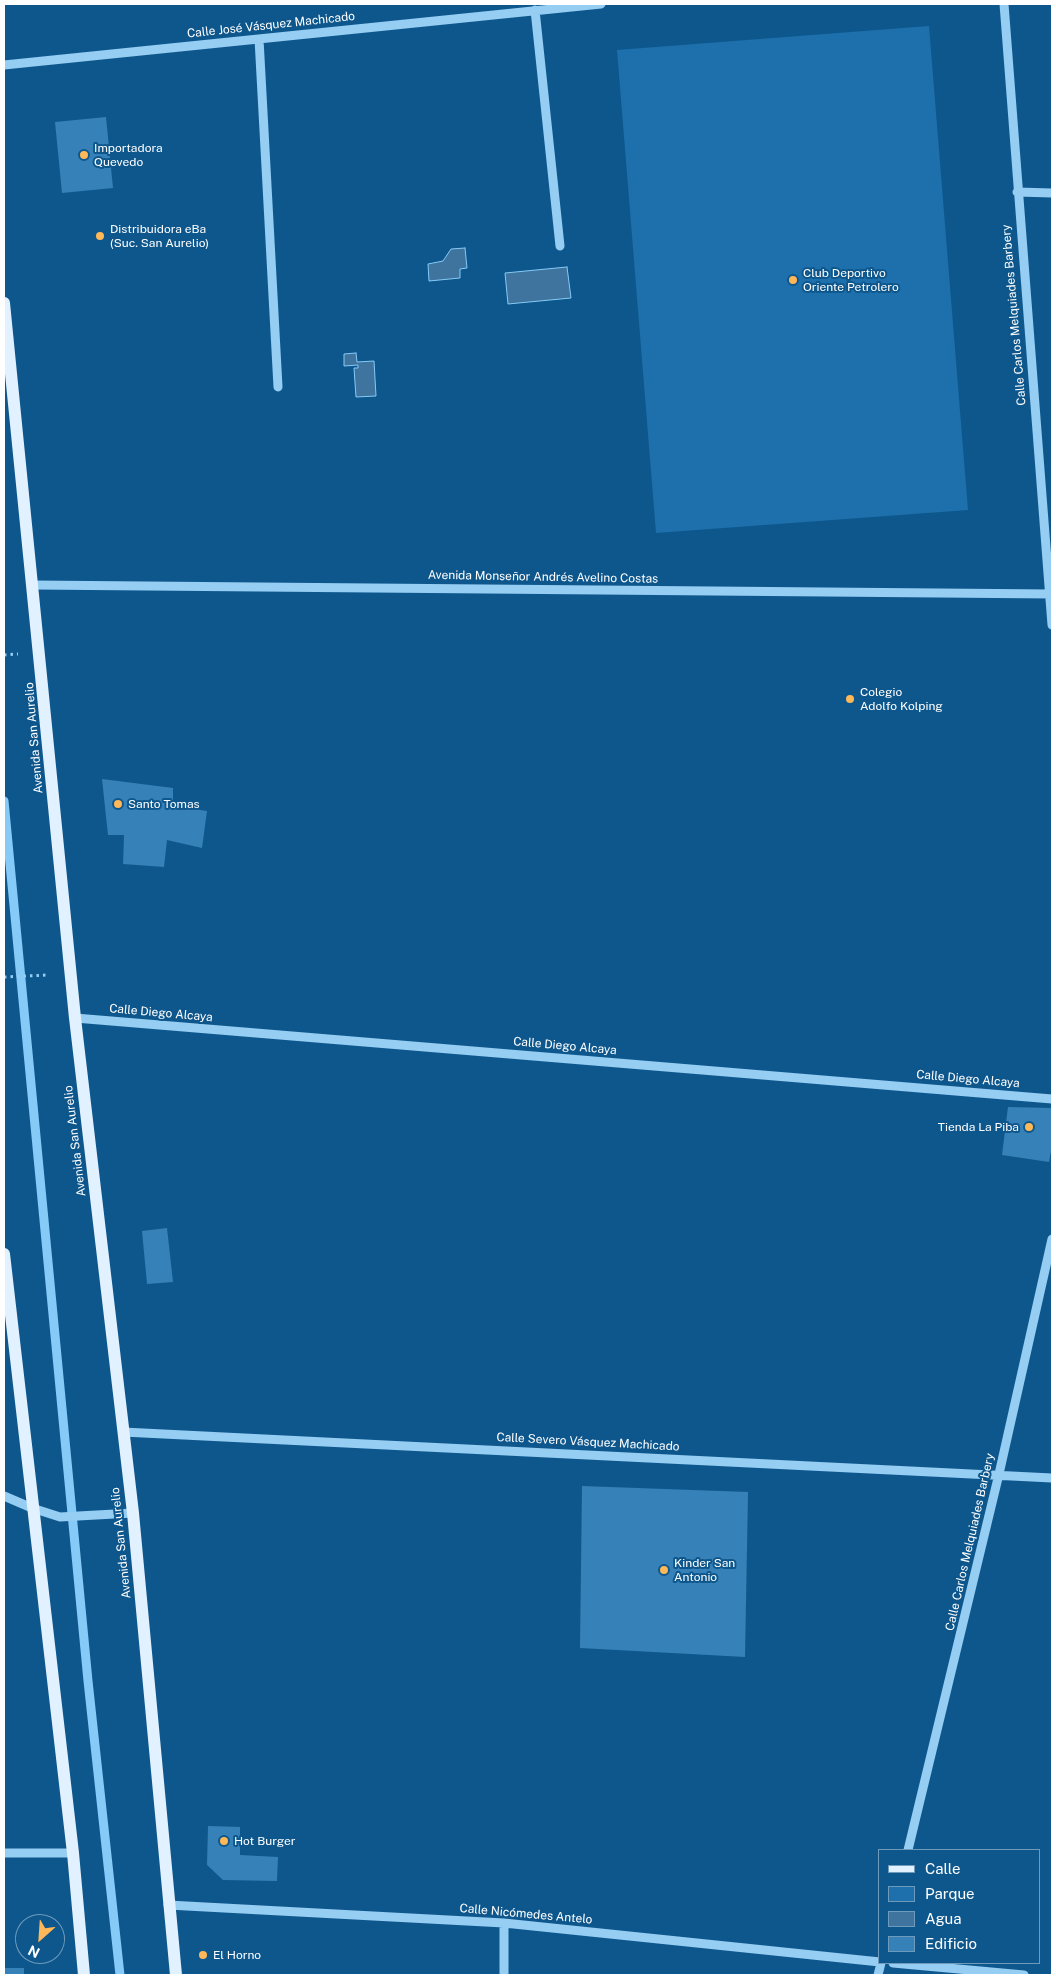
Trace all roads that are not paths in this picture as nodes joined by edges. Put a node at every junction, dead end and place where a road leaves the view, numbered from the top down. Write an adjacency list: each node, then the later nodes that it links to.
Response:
1 (601, 4): 3 (street, Calle José Vásquez Machicado)
2 (1004, 4): 6 (street, Calle Carlos Melquiades Barbery)
3 (535, 10): 4 (street, Calle José Vásquez Machicado); 8 (street)
4 (259, 39): 5 (street, Calle José Vásquez Machicado); 10 (street)
5 (4, 65)
6 (1017, 192): 7 (street); 12 (street, Calle Carlos Melquiades Barbery)
7 (1052, 193)
8 (560, 246)
9 (4, 303): 11 (main road, Avenida San Aurelio)
10 (278, 387)
11 (33, 585): 12 (street, Avenida Monseñor Andrés Avelino Costas); 14 (main road, Avenida San Aurelio)
12 (1051, 594): 13 (street, Calle Carlos Melquiades Barbery)
13 (1052, 625)
14 (75, 1018): 15 (street, Calle Diego Alcaya); 18 (main road, Avenida San Aurelio)
15 (1052, 1099)
16 (1052, 1239): 19 (street, Calle Carlos Melquiades Barbery)
17 (4, 1254): 22 (main road)
18 (123, 1432): 19 (street, Calle Severo Vásquez Machicado); 23 (main road, Avenida San Aurelio)
19 (999, 1474): 20 (street, Calle Severo Vásquez Machicado); 24 (street, Calle Carlos Melquiades Barbery)
20 (1052, 1478)
21 (4, 1496): 22 (street)
22 (32, 1508): 23 (street); 26 (main road)
23 (133, 1513): 27 (main road, Avenida San Aurelio)
24 (908, 1849)
25 (4, 1853): 26 (street)
26 (73, 1853): 31 (main road)
27 (168, 1905): 28 (street, Calle Nicómedes Antelo); 32 (main road, Avenida San Aurelio)
28 (504, 1922): 29 (street, Calle Nicómedes Antelo); 33 (street)
29 (878, 1962)
30 (904, 1964): 34 (street)
31 (84, 1975)
32 (176, 1975)
33 (504, 1975)
34 (1024, 1975)

